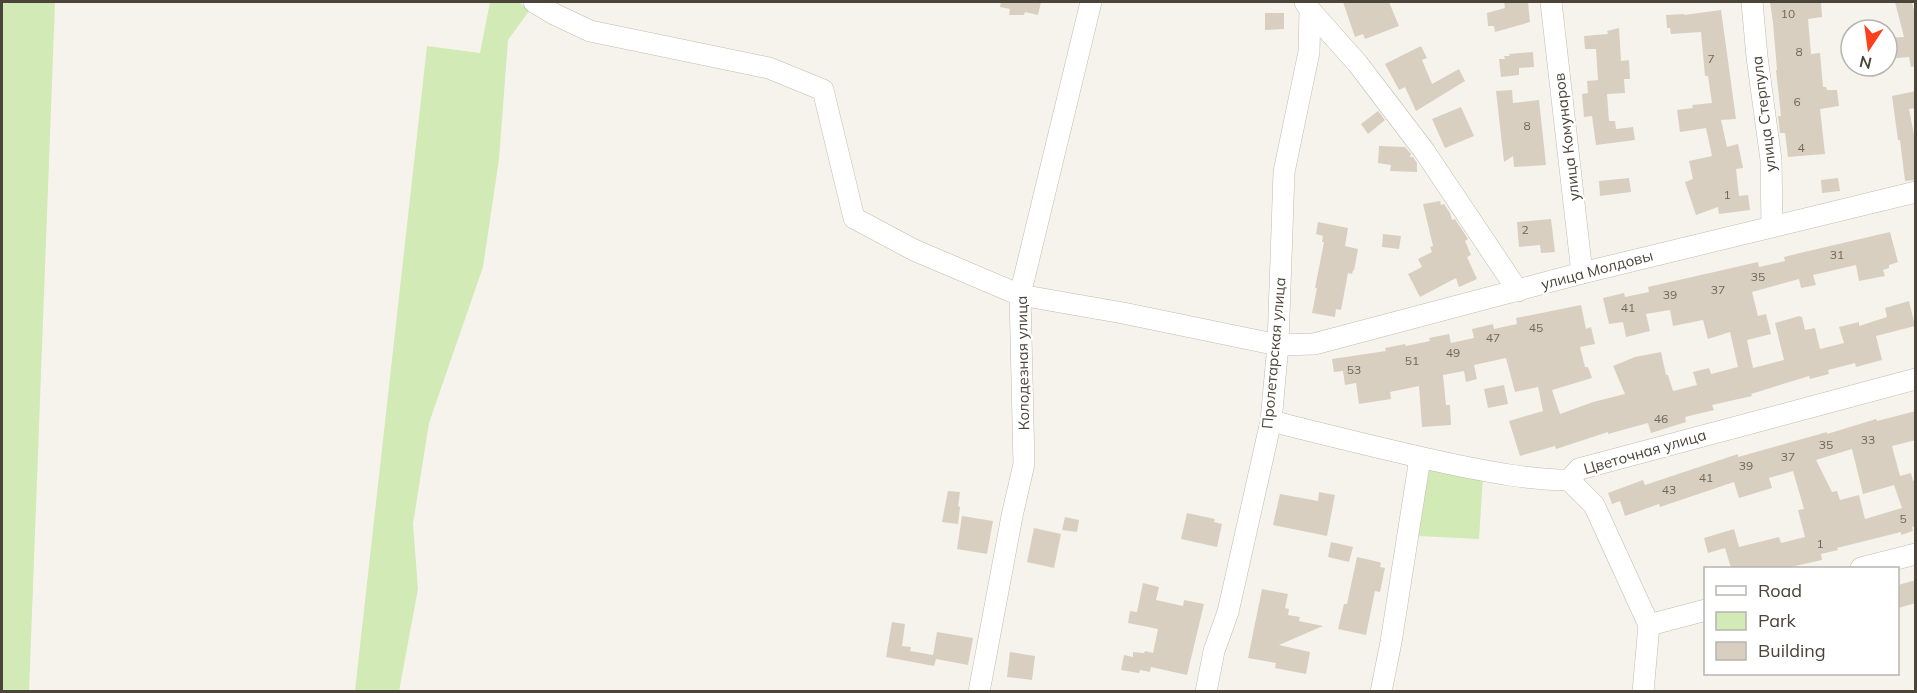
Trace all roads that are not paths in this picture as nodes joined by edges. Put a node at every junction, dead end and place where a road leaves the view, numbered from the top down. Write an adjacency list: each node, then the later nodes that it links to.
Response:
1 (534, 2): 10 (street, улица Молдовы)
2 (1091, 2): 10 (street, Колодезная улица)
3 (1551, 2): 8 (street, улица Комунаров)
4 (1752, 2): 7 (street, улица Стерпула)
5 (1308, 6): 9 (street, Пролетарская улица); 11 (street, Пролетарская улица)
6 (1916, 192): 7 (street, улица Молдовы)
7 (1772, 226): 8 (street, улица Молдовы)
8 (1582, 273): 9 (street, улица Молдовы)
9 (1518, 291): 11 (street, улица Молдовы)
10 (1020, 295): 11 (street, улица Молдовы); 20 (street, Колодезная улица)
11 (1278, 345): 13 (street, Пролетарская улица)
12 (1916, 379): 15 (street, Цветочная улица)
13 (1271, 421): 14 (street, Цветочная улица); 21 (street, Пролетарская улица)
14 (1420, 458): 15 (street, Цветочная улица); 22 (street)
15 (1569, 480): 19 (street)
16 (1916, 554): 17 (street)
17 (1865, 567)
18 (1704, 611): 19 (street)
19 (1649, 625): 23 (street)
20 (979, 692)
21 (1206, 692)
22 (1381, 692)
23 (1643, 692)

